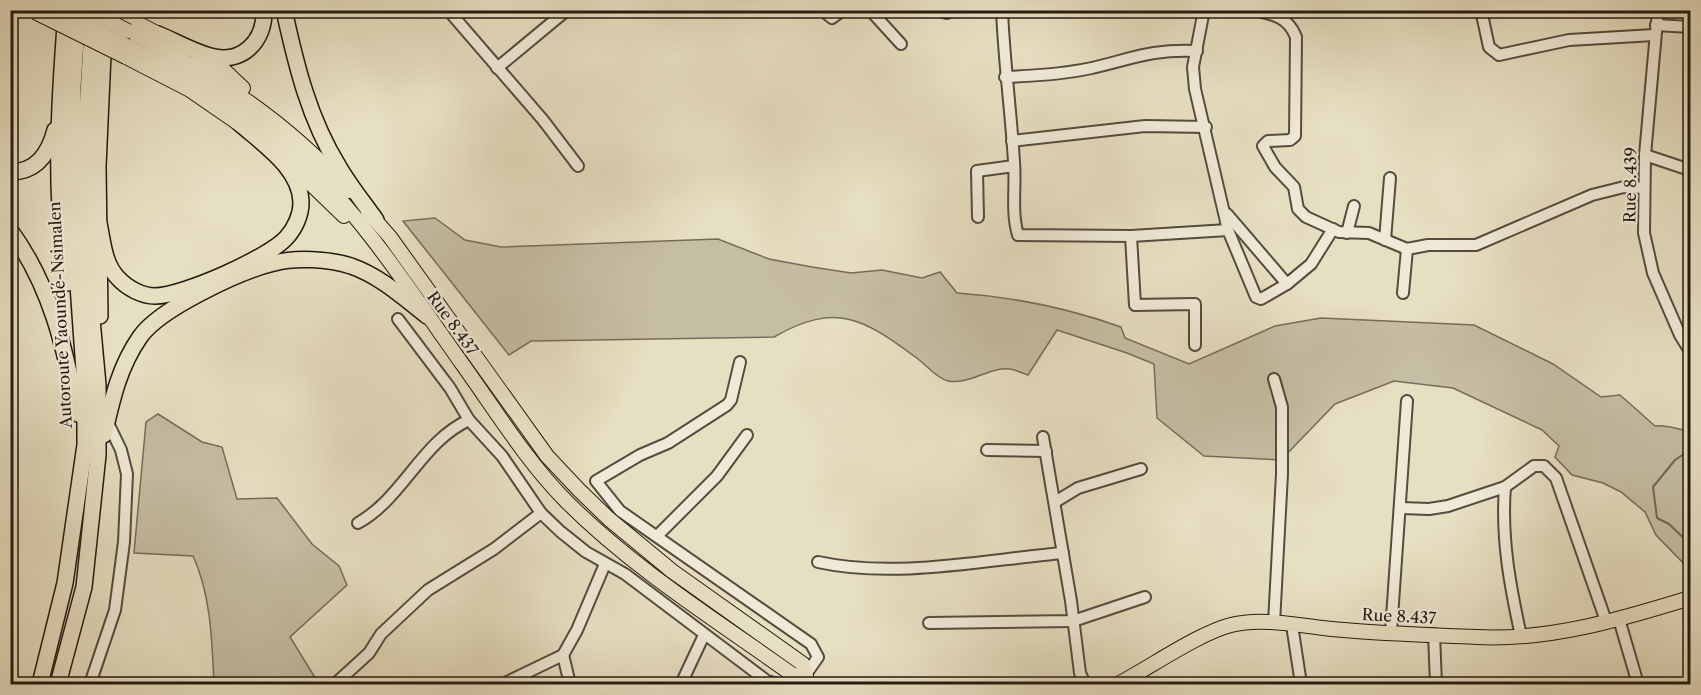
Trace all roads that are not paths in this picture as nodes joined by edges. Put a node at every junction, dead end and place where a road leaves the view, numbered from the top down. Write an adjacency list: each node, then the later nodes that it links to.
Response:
1 (57, 10): 29 (main road, Rue 8.437, bridge)
2 (67, 10): 32 (highway)
3 (78, 10): 67 (highway, Autoroute Yaoundé-Nsimalen)
4 (87, 10): 23 (main road, Rue 8.437, bridge)
5 (93, 10): 67 (highway, Autoroute Yaoundé-Nsimalen)
6 (105, 10): 48 (highway)
7 (112, 10): 23 (main road)
8 (264, 10): 26 (highway)
9 (284, 10): 47 (highway)
10 (448, 10): 30 (street)
11 (567, 10): 30 (street)
12 (822, 10): 13 (street)
13 (843, 10)
14 (870, 10): 27 (street)
15 (937, 10): 16 (street)
16 (955, 10)
17 (1002, 10): 31 (street)
18 (1204, 10): 28 (street)
19 (1252, 10): 49 (street)
20 (1481, 10): 25 (street)
21 (1658, 10): 25 (street, Rue 8.439)
22 (34, 11): 29 (main road, bridge)
23 (129, 25): 26 (main road); 33 (main road, Rue 8.437)
24 (1690, 27): 25 (street)
25 (1655, 30): 37 (street, Rue 8.439)
26 (158, 34): 33 (main road)
27 (901, 44)
28 (1197, 51): 31 (street); 35 (street)
29 (127, 52): 34 (main road); 55 (main road, Rue 8.437)
30 (497, 68): 38 (street)
31 (1005, 77): 36 (street)
32 (61, 94): 41 (highway); 67 (highway)
33 (277, 121): 47 (main road, Rue 8.437)
34 (238, 122): 48 (highway); 55 (main road)
35 (1206, 127): 36 (street); 45 (street)
36 (1012, 141): 39 (street)
37 (1645, 155): 40 (street); 43 (street, Rue 8.439)
38 (578, 166)
39 (1014, 166): 46 (street); 53 (street)
40 (1690, 170)
41 (10, 172)
42 (1390, 178): 54 (street)
43 (1644, 188): 56 (street); 63 (street, Rue 8.439)
44 (1354, 206): 52 (street)
45 (1224, 212): 51 (street); 57 (street)
46 (978, 217)
47 (376, 220): 99 (main road, Rue 8.437)
48 (99, 223): 67 (highway)
49 (1333, 229): 52 (street); 57 (street)
50 (10, 230): 73 (highway)
51 (1228, 230): 53 (street); 57 (street)
52 (1347, 233): 54 (street)
53 (1131, 236): 62 (street)
54 (1385, 240): 56 (street)
55 (377, 247): 59 (main road, Rue 8.437)
56 (1407, 249): 58 (street)
57 (1287, 284)
58 (1403, 293)
59 (427, 315): 70 (highway); 99 (main road, Rue 8.437)
60 (10, 316): 65 (street)
61 (398, 319): 69 (street)
62 (1195, 345)
63 (1690, 351)
64 (740, 362): 83 (street)
65 (10, 373)
66 (1274, 379): 92 (street)
67 (91, 385): 73 (highway, Autoroute Yaoundé-Nsimalen); 76 (highway, Autoroute Yaoundé-Nsimalen)
68 (1407, 401): 80 (street)
69 (469, 420): 81 (street); 82 (street)
70 (107, 421): 76 (highway); 104 (street)
71 (747, 435): 83 (street)
72 (1043, 437): 75 (street)
73 (85, 445): 102 (highway, Autoroute Yaoundé-Nsimalen)
74 (987, 450): 75 (street)
75 (1046, 451): 79 (street)
76 (98, 455): 103 (highway, Autoroute Yaoundé-Nsimalen)
77 (1141, 469): 79 (street)
78 (1505, 487): 80 (street); 89 (street); 97 (street)
79 (1055, 502): 84 (street)
80 (1401, 508): 94 (street)
81 (542, 513): 86 (street); 105 (street)
82 (358, 523)
83 (657, 536): 99 (street)
84 (1063, 553): 85 (street); 90 (street)
85 (818, 562)
86 (605, 564): 96 (street); 98 (street)
87 (1145, 597): 90 (street)
88 (1690, 598): 89 (main road, Rue 8.437)
89 (1612, 620): 97 (main road, Rue 8.437); 112 (street)
90 (1073, 621): 91 (street); 109 (street)
91 (930, 623)
92 (1274, 623): 93 (main road, Rue 8.437); 101 (main road, Rue 8.437)
93 (1292, 625): 94 (main road, Rue 8.437); 110 (street)
94 (1391, 632): 95 (main road, Rue 8.437)
95 (1434, 634): 97 (main road, Rue 8.437); 111 (street)
96 (704, 635): 100 (street); 108 (street)
97 (1521, 636)
98 (563, 655): 106 (street); 107 (street)
99 (804, 682)
100 (770, 683)
101 (1124, 683)
102 (39, 684)
103 (58, 684)
104 (90, 684)
105 (336, 684)
106 (503, 684)
107 (570, 684)
108 (681, 684)
109 (1084, 684)
110 (1301, 684)
111 (1437, 684)
112 (1638, 684)

